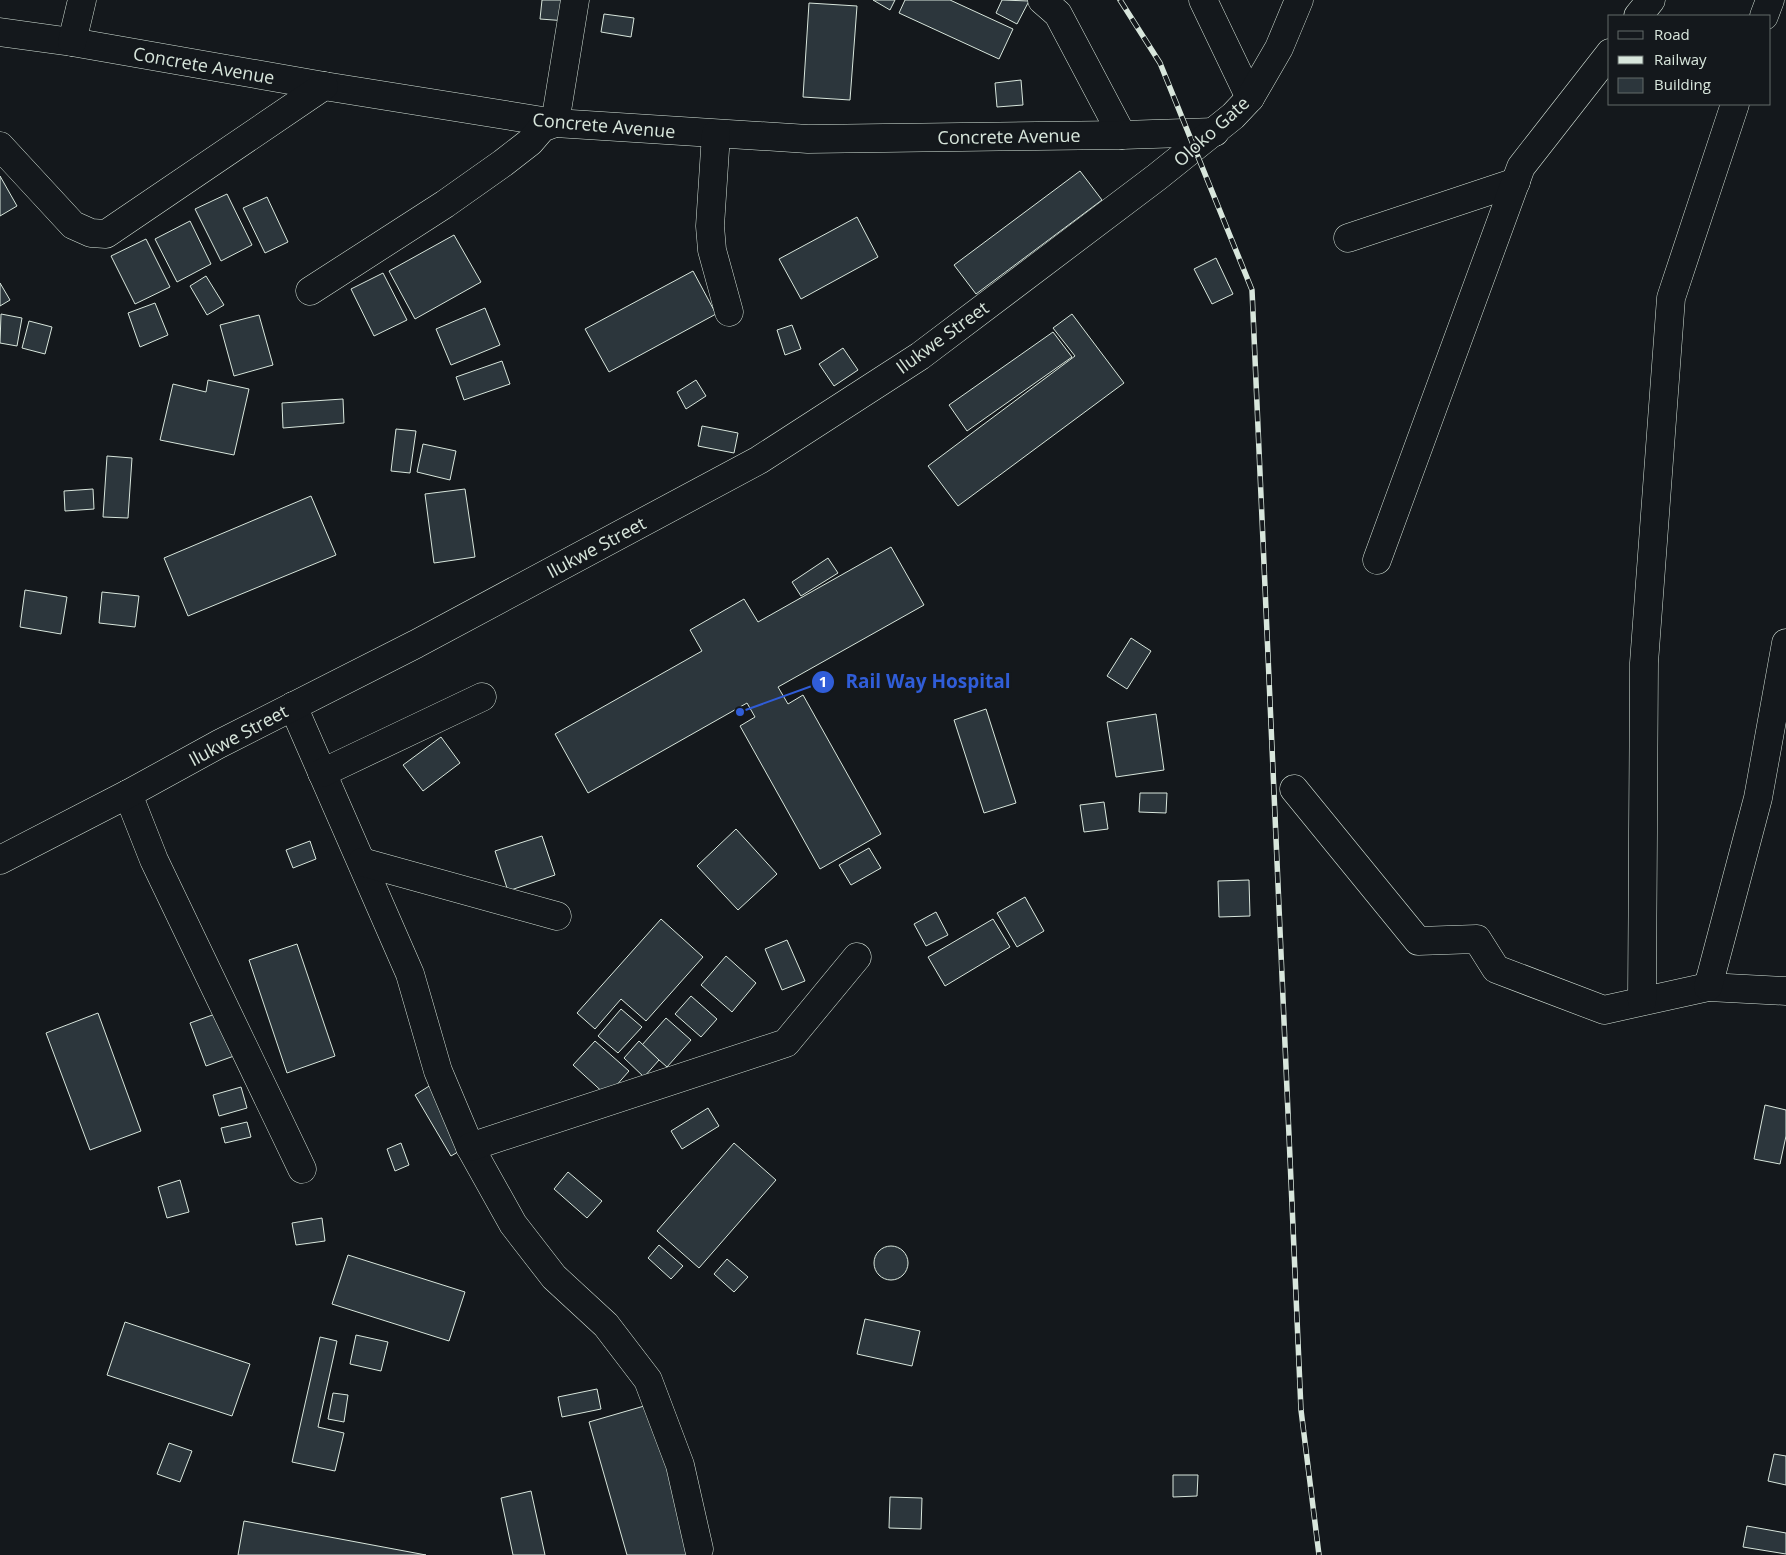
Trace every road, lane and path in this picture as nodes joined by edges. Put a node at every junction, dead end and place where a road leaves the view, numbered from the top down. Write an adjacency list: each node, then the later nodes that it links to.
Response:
1 (82, 0): 11 (street)
2 (575, 0): 16 (street)
3 (1203, 0): 14 (street)
4 (1300, 0): 14 (street, Oloko Gate)
5 (1651, 0): 8 (street)
6 (1770, 0): 9 (street)
7 (1050, 5): 19 (street)
8 (1639, 15)
9 (1764, 15)
10 (0, 32): 11 (street, Concrete Avenue)
11 (72, 42): 13 (street, Concrete Avenue)
12 (1608, 56): 22 (street)
13 (324, 86): 16 (street, Concrete Avenue); 20 (street)
14 (1250, 98): 17 (street, Oloko Gate)
15 (1735, 105): 39 (street)
16 (555, 123): 18 (street, Concrete Avenue); 24 (street)
17 (1215, 132): 19 (street, Concrete Avenue); 21 (street, Oloko Gate)
18 (716, 134): 19 (street, Concrete Avenue); 25 (street)
19 (1122, 135)
20 (0, 146)
21 (1157, 177): 29 (street, Ilukwe Street)
22 (1516, 182): 23 (street); 26 (street)
23 (1348, 238)
24 (310, 290)
25 (729, 312)
26 (1377, 560)
27 (1786, 643): 37 (street)
28 (482, 697): 30 (street)
29 (293, 706): 30 (street); 32 (street, Ilukwe Street)
30 (322, 773): 34 (street)
31 (1294, 789): 39 (street)
32 (128, 794): 33 (street, Ilukwe Street); 41 (street)
33 (0, 860)
34 (362, 862): 35 (street); 40 (street)
35 (557, 916)
36 (857, 957): 40 (street)
37 (1708, 987): 38 (street); 39 (street)
38 (1786, 991)
39 (1642, 1001)
40 (470, 1147): 42 (street)
41 (302, 1169)
42 (699, 1549)

